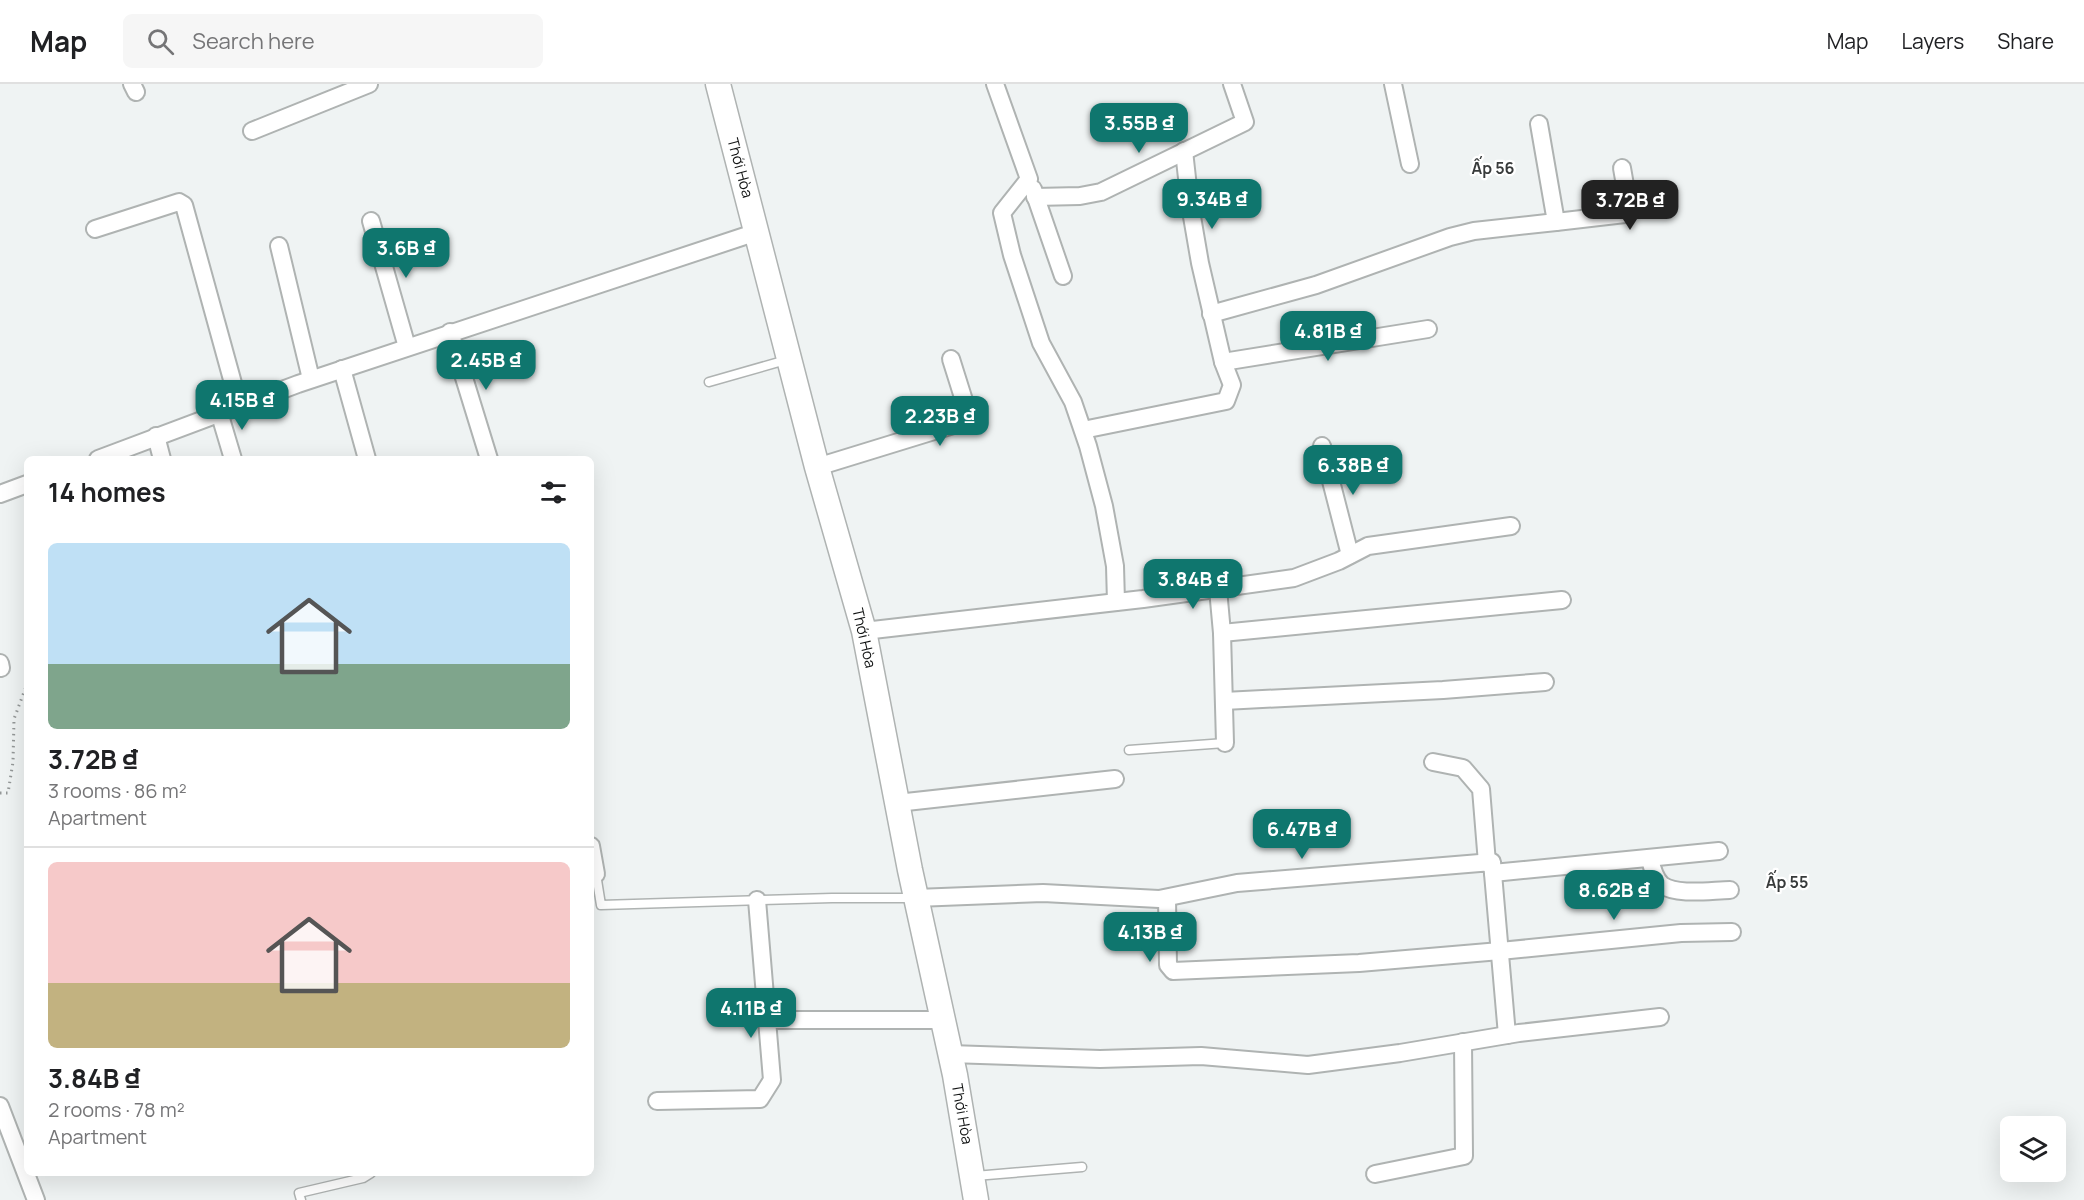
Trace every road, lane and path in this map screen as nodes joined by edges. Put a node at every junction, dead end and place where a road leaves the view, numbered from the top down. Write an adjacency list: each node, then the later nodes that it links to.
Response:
1 (369, 84): 7 (street)
2 (718, 84): 16 (street, Thới Hòa)
3 (995, 84): 11 (street)
4 (1232, 84): 8 (street)
5 (1392, 84): 9 (street)
6 (1539, 124): 14 (street)
7 (252, 131)
8 (1184, 152): 12 (street); 19 (street)
9 (1410, 164)
10 (1622, 168): 14 (street)
11 (1029, 179): 12 (street); 31 (street)
12 (1035, 197): 18 (street)
13 (371, 221): 22 (street)
14 (1556, 222): 19 (street)
15 (95, 229): 29 (street)
16 (757, 232): 21 (street); 23 (street, Thới Hòa)
17 (279, 246): 27 (street)
18 (1063, 276)
19 (1211, 314): 25 (street)
20 (1428, 329): 25 (street)
21 (450, 332): 22 (street); 38 (street)
22 (407, 347): 26 (street)
23 (789, 359): 28 (lane); 39 (street, Thới Hòa)
24 (951, 359): 39 (street)
25 (1223, 362): 31 (street)
26 (342, 369): 27 (street); 37 (street)
27 (312, 379): 29 (street)
28 (709, 382)
29 (238, 405): 30 (street)
30 (219, 412): 32 (street); 36 (street)
31 (1083, 430): 46 (street)
32 (156, 436): 34 (street); 35 (street)
33 (1322, 446): 43 (street)
34 (106, 456)
35 (161, 456)
36 (231, 456)
37 (366, 456)
38 (488, 456)
39 (817, 467): 47 (street, Thới Hòa)
40 (24, 485): 41 (street)
41 (1, 491)
42 (1511, 526): 43 (street)
43 (1350, 555): 44 (street)
44 (1218, 589): 46 (street); 48 (street)
45 (1562, 600): 48 (street)
46 (1116, 602): 47 (street)
47 (864, 631): 57 (street, Thới Hòa)
48 (1222, 633): 51 (street)
49 (1545, 682): 51 (street)
50 (24, 692): 56 (path)
51 (1224, 701): 52 (street)
52 (1225, 743): 53 (lane)
53 (1130, 750)
54 (1433, 762): 60 (street)
55 (1115, 779): 57 (street)
56 (0, 793)
57 (897, 803): 63 (street, Thới Hòa)
58 (1719, 851): 59 (street)
59 (1650, 859): 60 (street); 62 (street)
60 (1490, 868): 64 (street); 67 (street)
61 (594, 879): 65 (lane)
62 (1730, 890)
63 (916, 898): 64 (street); 65 (lane); 70 (street, Thới Hòa)
64 (1167, 898): 67 (street)
65 (756, 900): 69 (street)
66 (1732, 932): 67 (street)
67 (1500, 951): 71 (street)
68 (1660, 1017): 71 (street)
69 (767, 1020): 70 (street); 74 (street)
70 (942, 1020): 73 (street, Thới Hòa)
71 (1507, 1035): 72 (street)
72 (1463, 1042): 73 (street); 78 (street)
73 (950, 1054): 81 (street, Thới Hòa)
74 (657, 1101)
75 (0, 1106): 77 (street)
76 (1082, 1167): 81 (lane)
77 (24, 1169)
78 (1375, 1174)
79 (27, 1176): 82 (street)
80 (366, 1176): 83 (lane)
81 (972, 1176): 84 (street, Thới Hòa)
82 (36, 1200)
83 (301, 1200)
84 (976, 1200)

